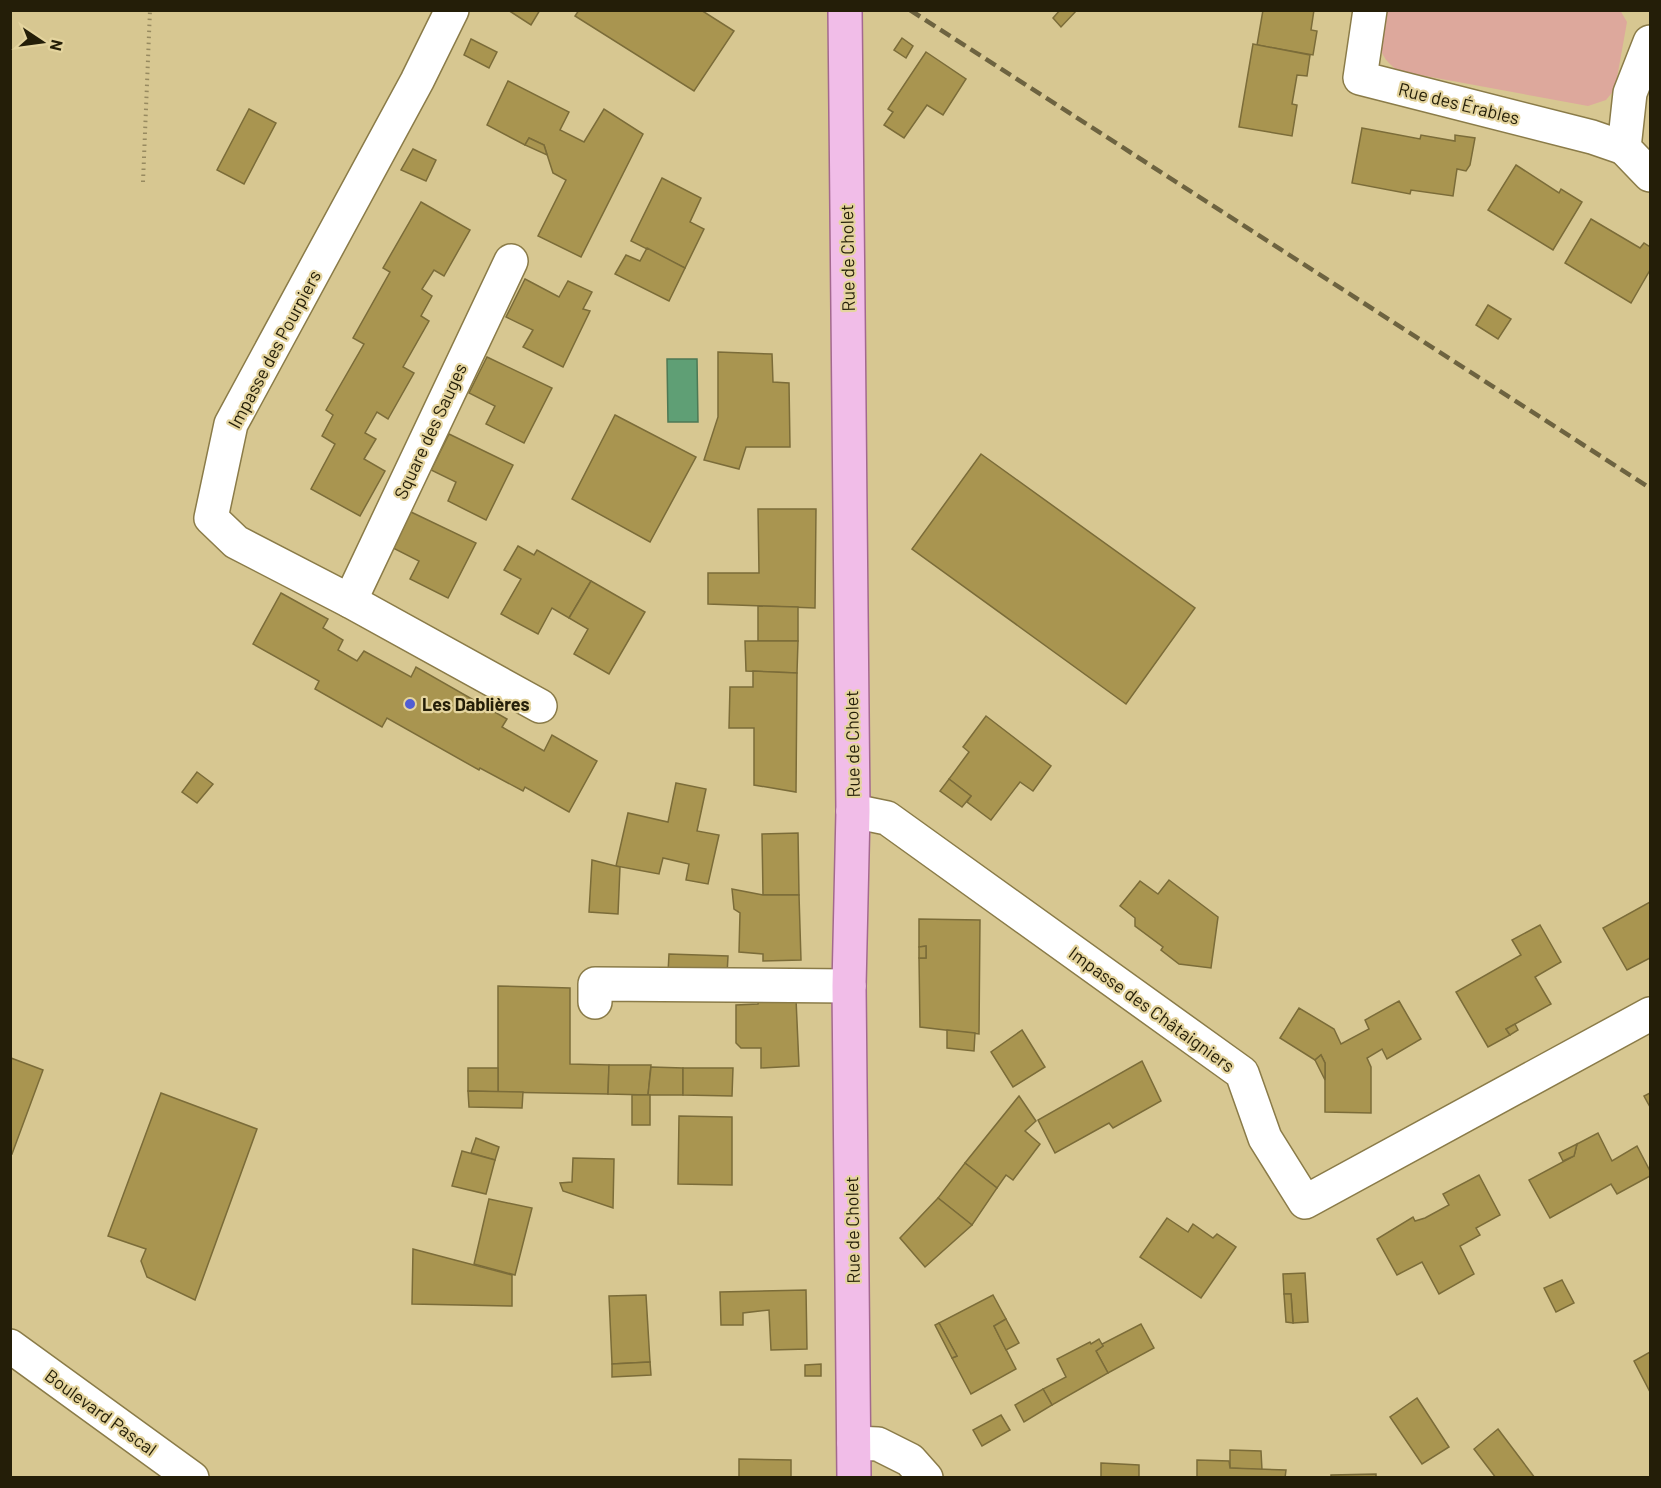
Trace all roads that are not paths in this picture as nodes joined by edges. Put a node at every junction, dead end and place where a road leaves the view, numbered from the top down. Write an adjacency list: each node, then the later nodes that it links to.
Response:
1 (452, 10): 8 (street, Impasse des Pourpiers)
2 (1370, 10): 5 (street, Rue des Érables)
3 (840, 13): 10 (main road, Rue de Cholet)
4 (1650, 42): 5 (street)
5 (1624, 148): 6 (street, Rue des Érables)
6 (1650, 175)
7 (511, 261): 8 (street, Square des Sauges)
8 (350, 601): 9 (street, Impasse des Pourpiers)
9 (540, 706)
10 (853, 812): 11 (main road, Rue de Cholet); 13 (street, Impasse des Châtaigniers)
11 (849, 986): 12 (street); 15 (main road, Rue de Cholet)
12 (595, 1002)
13 (1650, 1014)
14 (10, 1346): 16 (street, Boulevard Pascal)
15 (854, 1443): 17 (main road, Rue de Cholet); 18 (street)
16 (192, 1478)
17 (854, 1478)
18 (926, 1478)

